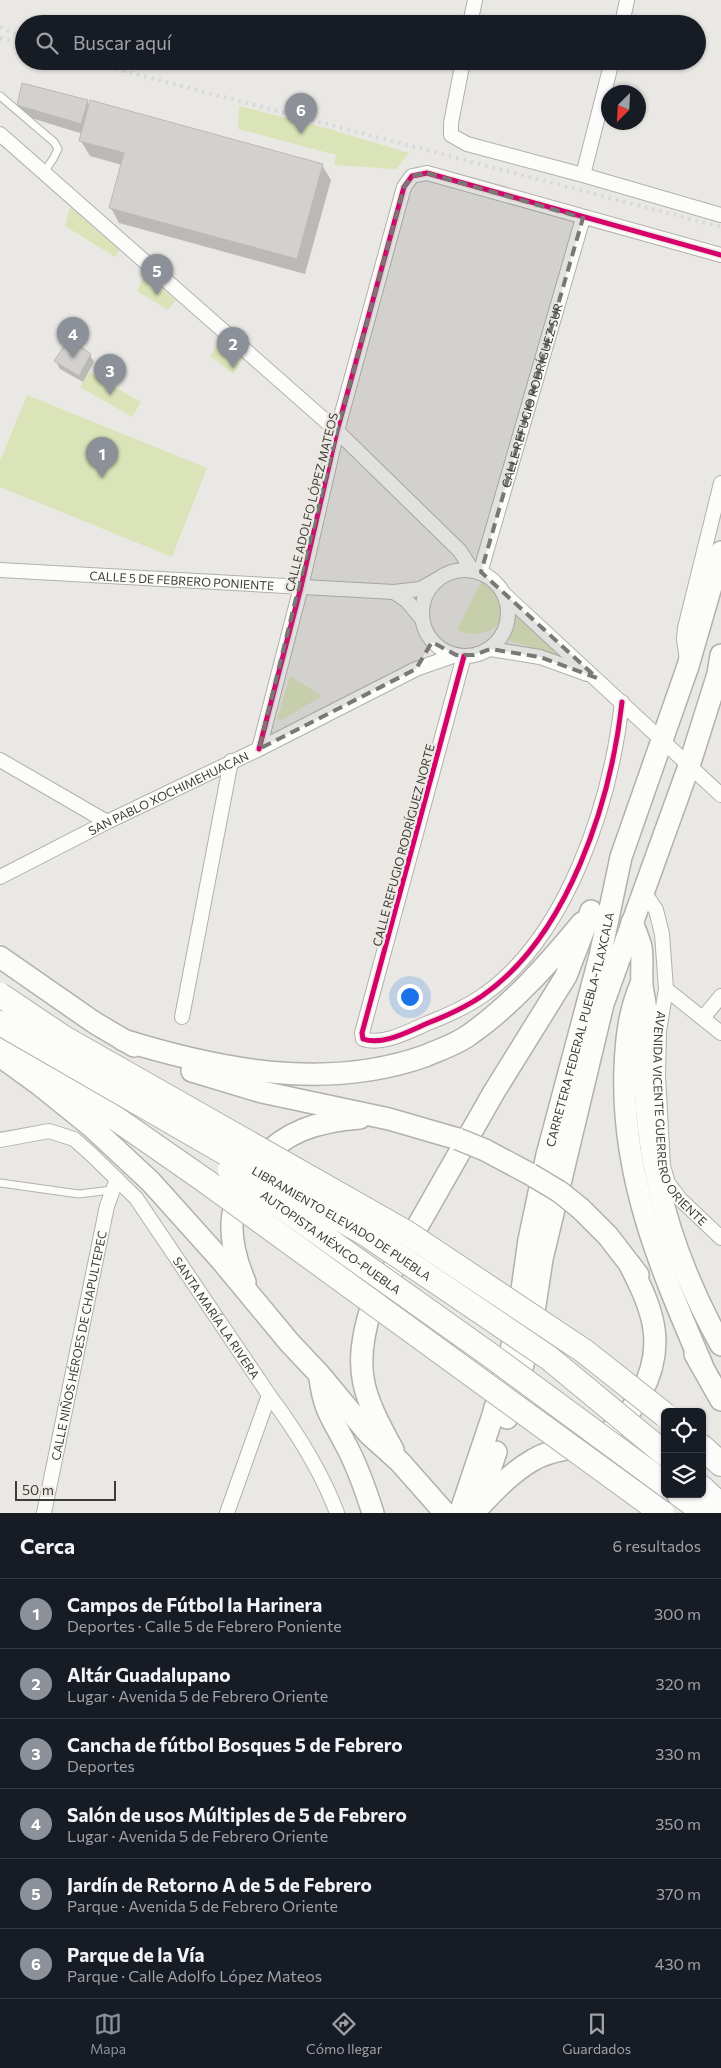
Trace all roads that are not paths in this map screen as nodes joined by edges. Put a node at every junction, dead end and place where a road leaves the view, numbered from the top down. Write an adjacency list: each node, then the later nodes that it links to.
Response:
1 (475, 0): 3 (street)
2 (628, 0): 4 (street)
3 (472, 15)
4 (624, 15)
5 (461, 70): 10 (street)
6 (610, 70): 10 (street)
7 (0, 96): 9 (lane)
8 (0, 134): 9 (street)
9 (44, 172): 14 (street)
10 (584, 175): 11 (street)
11 (721, 215)
12 (583, 218): 13 (street); 14 (street, CALLE ADOLFO LÓPEZ MATEOS); 18 (street, CALLE REFUGIO RODRÍGUEZ SUR)
13 (721, 256)
14 (338, 431): 18 (street); 20 (street, CALLE ADOLFO LÓPEZ MATEOS)
15 (721, 483): 28 (street)
16 (721, 552): 28 (main road, CARRETERA FEDERAL PUEBLA-TLAXCALA)
17 (0, 570): 20 (street, CALLE 5 DE FEBRERO PONIENTE)
18 (476, 571): 19 (street); 22 (street)
19 (438, 579): 21 (street, CALLE 5 DE FEBRERO PONIENTE); 23 (street)
20 (300, 587): 21 (street, CALLE 5 DE FEBRERO PONIENTE); 34 (street, CALLE ADOLFO LÓPEZ MATEOS)
21 (394, 592): 23 (street)
22 (504, 594): 25 (street); 30 (street)
23 (422, 618): 24 (street)
24 (430, 638): 27 (street); 29 (street)
25 (490, 649): 27 (street); 30 (street)
26 (721, 655): 31 (main road, CARRETERA FEDERAL PUEBLA-TLAXCALA)
27 (460, 656): 29 (street, SAN PABLO XOCHIMEHUACAN); 32 (street, CALLE REFUGIO RODRÍGUEZ NORTE)
28 (688, 666): 33 (main road, CARRETERA FEDERAL PUEBLA-TLAXCALA)
29 (416, 669): 34 (street, SAN PABLO XOCHIMEHUACAN)
30 (597, 678): 32 (street)
31 (718, 682): 37 (main road, CARRETERA FEDERAL PUEBLA-TLAXCALA)
32 (622, 702): 33 (street)
33 (662, 742): 37 (street); 42 (main road, CARRETERA FEDERAL PUEBLA-TLAXCALA)
34 (259, 749): 36 (street, SAN PABLO XOCHIMEHUACAN)
35 (0, 760): 39 (street)
36 (231, 761): 39 (street, SAN PABLO XOCHIMEHUACAN); 52 (street)
37 (689, 766): 38 (street); 44 (main road, CARRETERA FEDERAL PUEBLA-TLAXCALA)
38 (721, 795)
39 (107, 822): 41 (street, SAN PABLO XOCHIMEHUACAN)
40 (0, 862): 41 (street)
41 (13, 870): 43 (street, SAN PABLO XOCHIMEHUACAN)
42 (617, 874): 45 (main road); 83 (main road, CARRETERA FEDERAL PUEBLA-TLAXCALA)
43 (0, 877)
44 (644, 892): 46 (main road, CARRETERA FEDERAL PUEBLA-TLAXCALA); 49 (street, AVENIDA VICENTE GUERRERO ORIENTE)
45 (591, 911): 57 (main road); 77 (main road)
46 (632, 922): 48 (main road); 83 (main road, CARRETERA FEDERAL PUEBLA-TLAXCALA)
47 (0, 957): 57 (main road)
48 (642, 984): 69 (main road); 70 (main road)
49 (666, 989): 53 (street); 66 (street, AVENIDA VICENTE GUERRERO ORIENTE)
50 (0, 996): 61 (highway, AUTOPISTA MÉXICO-PUEBLA); 74 (highway, LIBRAMIENTO ELEVADO DE PUEBLA, bridge)
51 (721, 996): 53 (street)
52 (182, 1017)
53 (703, 1018): 55 (street)
54 (0, 1022): 76 (highway, LIBRAMIENTO ELEVADO DE PUEBLA, bridge)
55 (721, 1033)
56 (0, 1038): 61 (highway, AUTOPISTA MÉXICO-PUEBLA)
57 (123, 1040): 59 (main road)
58 (0, 1056): 62 (main road)
59 (389, 1119): 67 (main road, bridge); 68 (main road)
60 (0, 1140): 64 (street, SANTA MARÍA LA RIVERA)
61 (212, 1172): 79 (highway, AUTOPISTA MÉXICO-PUEBLA, bridge); 89 (highway, AUTOPISTA MÉXICO-PUEBLA, bridge)
62 (152, 1182): 65 (street); 68 (main road)
63 (0, 1183): 64 (lane)
64 (114, 1185): 65 (street, SANTA MARÍA LA RIVERA); 84 (street, CALLE NIÑOS HÉROES DE CHAPULTEPEC)
65 (136, 1198): 72 (street, SANTA MARÍA LA RIVERA)
66 (721, 1238)
67 (630, 1265): 70 (main road); 83 (main road)
68 (251, 1296): 71 (main road)
69 (721, 1345)
70 (702, 1365): 73 (main road)
71 (320, 1375): 77 (main road); 87 (main road)
72 (269, 1394): 85 (street); 86 (street, SANTA MARÍA LA RIVERA)
73 (721, 1400)
74 (661, 1412)
75 (706, 1451): 78 (highway)
76 (664, 1453)
77 (400, 1462): 88 (main road)
78 (721, 1464)
79 (661, 1481)
80 (706, 1492): 82 (highway)
81 (684, 1498): 90 (highway)
82 (721, 1506)
83 (470, 1512)
84 (44, 1513)
85 (227, 1513)
86 (337, 1513)
87 (373, 1513)
88 (445, 1513)
89 (662, 1513)
90 (704, 1513)

